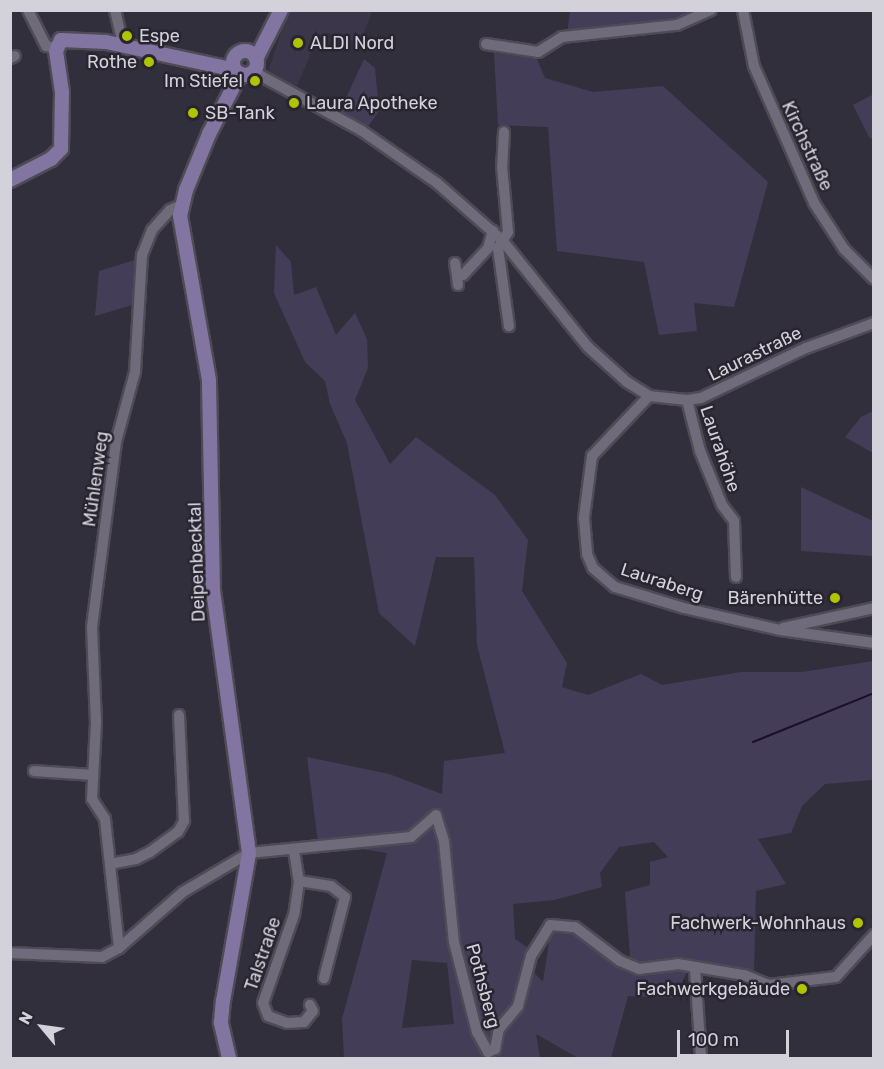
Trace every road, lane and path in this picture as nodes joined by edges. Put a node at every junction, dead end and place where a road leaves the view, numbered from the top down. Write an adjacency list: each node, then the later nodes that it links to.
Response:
1 (27, 10): 8 (street)
2 (115, 10): 7 (street)
3 (281, 10): 9 (main road)
4 (743, 10): 16 (street, Kirchstraße)
5 (706, 12): 6 (street)
6 (486, 44)
7 (123, 45): 8 (main road); 9 (main road)
8 (56, 48): 11 (main road)
9 (245, 64): 12 (main road); 13 (street, Laurastraße)
10 (504, 132): 14 (street)
11 (10, 180)
12 (181, 205): 27 (street, Mühlenweg); 29 (main road, Deipenbecktal)
13 (492, 231): 14 (street, Laurastraße); 15 (street)
14 (501, 240): 18 (street); 19 (street, Laurastraße)
15 (455, 263)
16 (873, 279)
17 (873, 323): 20 (street, Laurastraße)
18 (509, 326)
19 (649, 396): 20 (street, Laurastraße); 23 (street, Lauraberg)
20 (687, 400): 21 (street, Laurahöhe)
21 (736, 577)
22 (873, 608): 23 (street, Lauraberg)
23 (780, 630): 24 (street, Lauraberg)
24 (873, 643)
25 (179, 715): 30 (street)
26 (34, 771): 27 (street)
27 (93, 775): 30 (street, Mühlenweg)
28 (294, 851): 29 (street); 31 (street, Talstraße); 35 (street, Pothsberg)
29 (249, 853): 33 (street); 38 (main road, Deipenbecktal)
30 (110, 864): 33 (street, Mühlenweg)
31 (299, 881): 36 (street); 37 (street, Talstraße)
32 (873, 936): 35 (street, Pothsberg)
33 (119, 948): 34 (street)
34 (10, 953)
35 (695, 969): 39 (street)
36 (324, 978)
37 (310, 1005)
38 (229, 1059)
39 (701, 1059)

